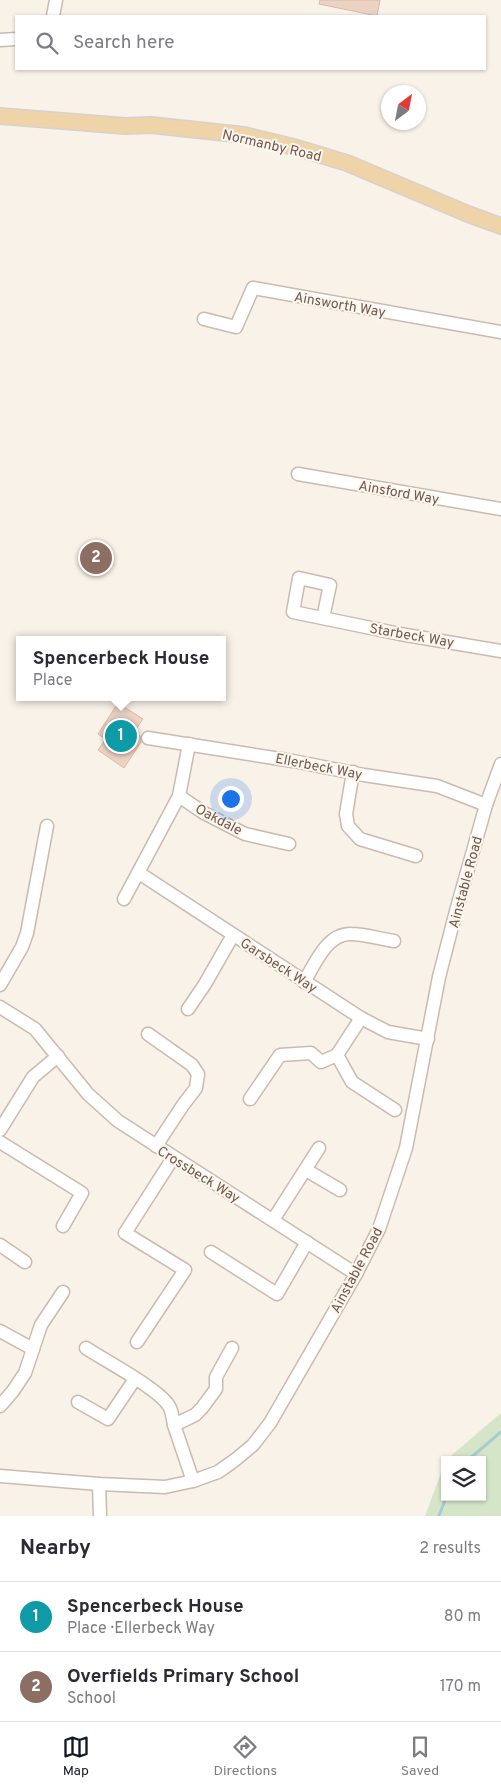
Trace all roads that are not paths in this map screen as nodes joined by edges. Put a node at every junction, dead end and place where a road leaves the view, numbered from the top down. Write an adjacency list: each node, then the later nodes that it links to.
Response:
1 (56, 0): 2 (street)
2 (53, 15)
3 (15, 39): 4 (street)
4 (0, 40)
5 (0, 116): 6 (main road, Normanby Road)
6 (501, 226)
7 (204, 319): 8 (street, Ainsworth Way)
8 (501, 332)
9 (298, 474): 10 (street, Ainsford Way)
10 (501, 510)
11 (323, 618): 12 (street, Starbeck Way)
12 (501, 651)
13 (148, 738): 14 (street, Ellerbeck Way)
14 (189, 744): 16 (street, Ellerbeck Way); 17 (street)
15 (501, 764): 18 (street, Ainstable Road)
16 (353, 772): 18 (street, Ellerbeck Way); 21 (street)
17 (179, 796): 20 (street, Oakdale); 22 (street)
18 (486, 805): 32 (street, Ainstable Road)
19 (47, 826): 27 (street)
20 (289, 844)
21 (416, 856)
22 (139, 873): 23 (street); 24 (street, Garsbeck Way)
23 (124, 899)
24 (233, 935): 26 (street, Garsbeck Way); 29 (street)
25 (394, 941): 26 (street)
26 (304, 982): 30 (street, Garsbeck Way)
27 (0, 985)
28 (0, 1007): 34 (street, Crossbeck Way)
29 (188, 1009)
30 (361, 1018): 32 (street, Garsbeck Way); 33 (street)
31 (148, 1034): 39 (street)
32 (428, 1039): 50 (street, Ainstable Road)
33 (337, 1054): 35 (street); 36 (street)
34 (58, 1056): 37 (street); 39 (street, Crossbeck Way)
35 (250, 1099)
36 (395, 1110)
37 (0, 1130)
38 (0, 1142): 45 (street)
39 (156, 1146): 41 (street, Crossbeck Way)
40 (319, 1148): 42 (street)
41 (173, 1158): 44 (street, Crossbeck Way); 53 (street)
42 (306, 1170): 43 (street); 44 (street)
43 (340, 1190)
44 (273, 1220): 46 (street, Crossbeck Way)
45 (64, 1226)
46 (307, 1242): 48 (street); 50 (street, Crossbeck Way)
47 (0, 1245): 49 (street)
48 (211, 1252)
49 (25, 1262)
50 (356, 1274): 62 (street, Ainstable Road)
51 (63, 1292): 56 (street)
52 (0, 1331): 56 (street)
53 (137, 1342)
54 (86, 1348): 57 (street)
55 (232, 1348): 60 (street)
56 (33, 1349): 59 (street)
57 (135, 1379): 58 (street); 60 (street)
58 (78, 1402)
59 (0, 1406)
60 (174, 1425): 62 (street)
61 (0, 1476): 63 (street, Ainstable Road)
62 (194, 1481): 63 (street, Ainstable Road)
63 (99, 1484): 64 (street)
64 (100, 1516)

